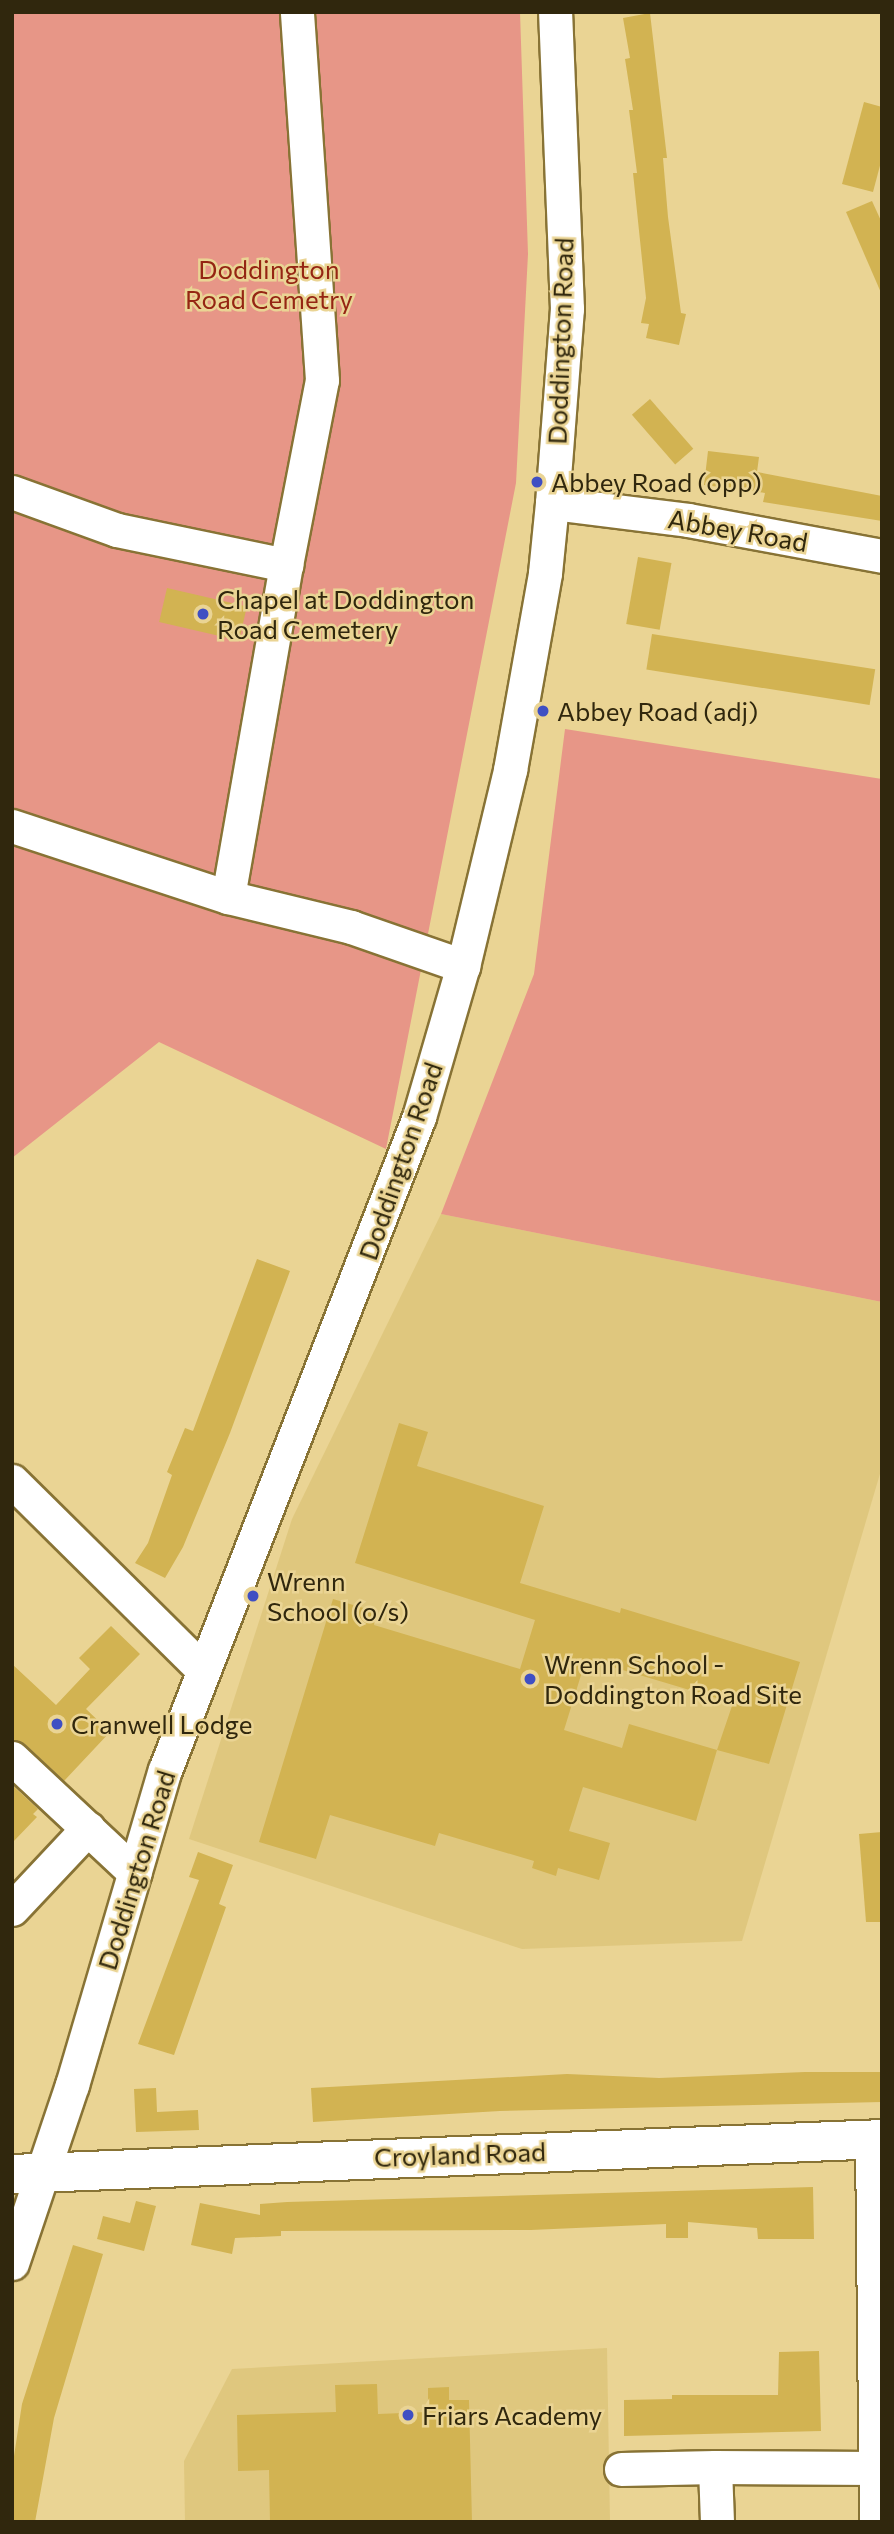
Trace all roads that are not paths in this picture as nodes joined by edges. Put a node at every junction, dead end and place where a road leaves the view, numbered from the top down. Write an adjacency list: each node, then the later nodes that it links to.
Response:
1 (297, 12): 6 (street)
2 (555, 12): 4 (street, Doddington Road)
3 (12, 492): 6 (street)
4 (552, 503): 5 (street, Abbey Road); 9 (street, Doddington Road)
5 (882, 556)
6 (286, 565): 8 (street)
7 (12, 826): 8 (street)
8 (228, 897): 9 (street)
9 (463, 966): 11 (street, Doddington Road)
10 (12, 1481): 11 (street)
11 (203, 1670): 14 (street, Doddington Road)
12 (12, 1758): 13 (street)
13 (88, 1828): 14 (street); 15 (street)
14 (135, 1873): 17 (street, Doddington Road)
15 (12, 1909)
16 (877, 2140): 17 (main road, Croyland Road); 20 (street)
17 (26, 2173): 18 (street, Doddington Road)
18 (12, 2263)
19 (715, 2467): 20 (street); 21 (street); 22 (street)
20 (875, 2468): 23 (street)
21 (621, 2469)
22 (717, 2522)
23 (876, 2522)

